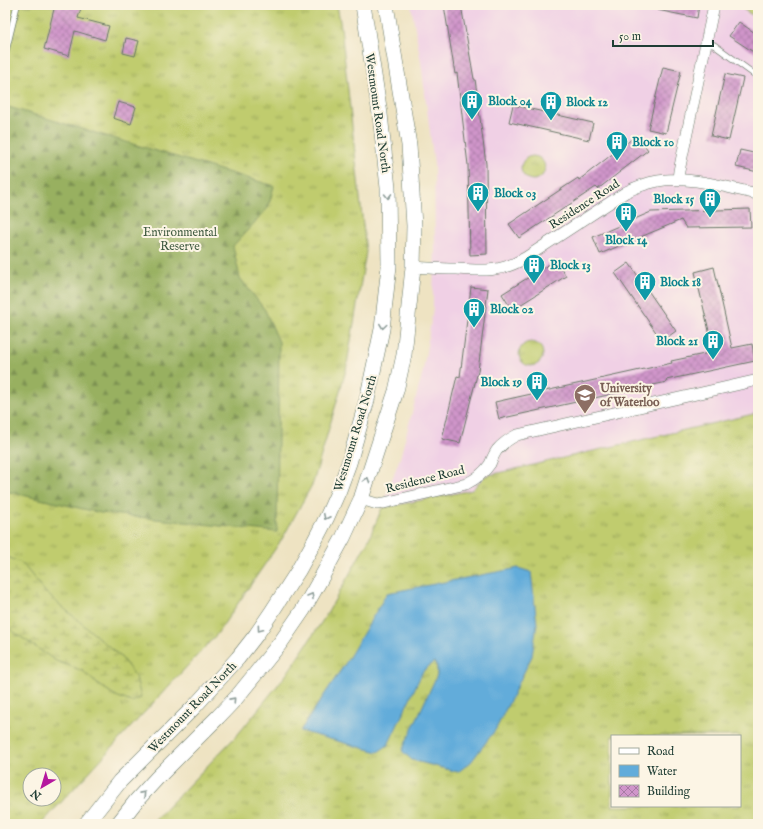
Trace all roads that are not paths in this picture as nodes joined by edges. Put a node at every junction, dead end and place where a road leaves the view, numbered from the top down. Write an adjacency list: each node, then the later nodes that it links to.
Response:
1 (17, 5): 6 (lane)
2 (362, 5): 13 (main road, Westmount Road North, one-way to 13)
3 (386, 5): 10 (main road, Westmount Road North)
4 (714, 5): 5 (street)
5 (706, 44): 7 (lane); 8 (street)
6 (5, 55)
7 (758, 77)
8 (678, 179): 9 (street, Residence Road); 10 (street, Residence Road)
9 (758, 194)
10 (413, 266): 12 (main road, Westmount Road North, one-way to 10)
11 (758, 380): 12 (street, Residence Road)
12 (361, 499): 14 (main road, Westmount Road North, one-way to 12)
13 (86, 824)
14 (118, 824)

